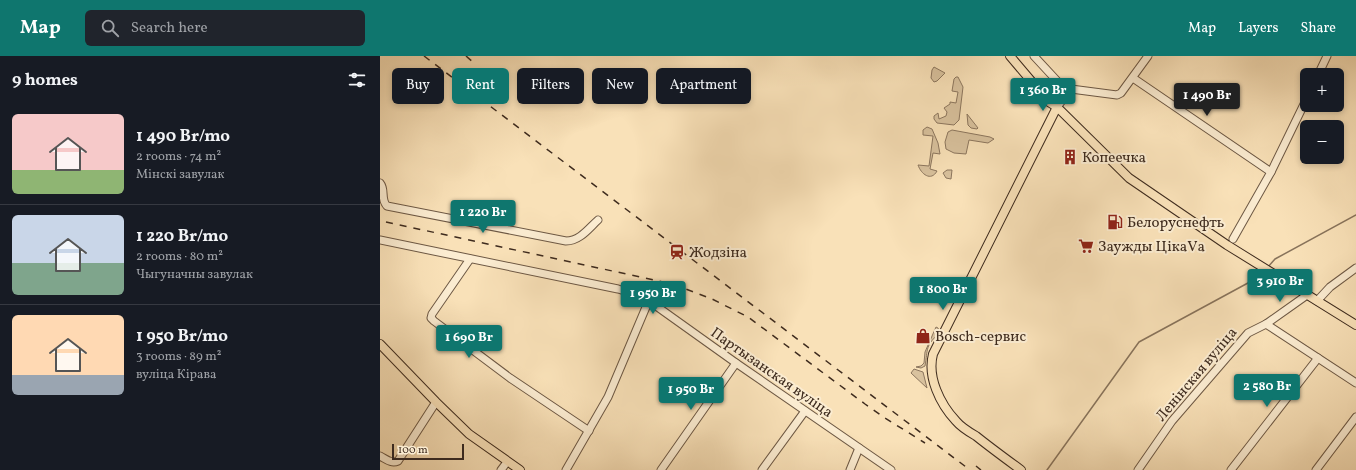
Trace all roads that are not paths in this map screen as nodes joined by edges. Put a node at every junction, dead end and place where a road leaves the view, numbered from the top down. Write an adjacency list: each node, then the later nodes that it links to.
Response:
1 (1010, 56): 9 (main road)
2 (1015, 56): 9 (main road)
3 (1034, 56): 8 (street)
4 (1148, 56): 7 (street)
5 (1327, 56): 6 (street)
6 (1321, 68)
7 (1133, 78): 8 (street); 11 (street)
8 (1071, 89): 9 (street)
9 (1057, 107): 18 (main road); 41 (main road)
10 (1300, 112): 11 (street)
11 (1271, 172): 15 (street)
12 (380, 183): 13 (street)
13 (598, 220)
14 (380, 240): 16 (street, Партызанская вуліца)
15 (1233, 240)
16 (470, 259): 19 (street, Партызанская вуліца); 30 (street)
17 (1356, 269): 20 (street)
18 (1307, 295): 20 (main road); 21 (street, Ленінская вуліца)
19 (649, 300): 25 (street, Партызанская вуліца); 30 (street)
20 (1316, 301): 22 (main road)
21 (1266, 324): 24 (street); 42 (street, Ленінская вуліца)
22 (1356, 325)
23 (380, 344): 27 (main road)
24 (1318, 358): 26 (street); 43 (street)
25 (736, 363): 28 (street, Партызанская вуліца); 37 (street)
26 (1356, 383)
27 (436, 402): 32 (street); 33 (main road)
28 (805, 411): 31 (street, Партызанская вуліца); 38 (street)
29 (1356, 417): 44 (street)
30 (589, 431): 36 (street)
31 (859, 448): 39 (street); 40 (street, Партызанская вуліца)
32 (380, 456)
33 (507, 462): 34 (street); 35 (main road)
34 (501, 470)
35 (520, 470)
36 (566, 470)
37 (661, 470)
38 (762, 470)
39 (850, 470)
40 (891, 470)
41 (1021, 470)
42 (1138, 470)
43 (1231, 470)
44 (1316, 470)

